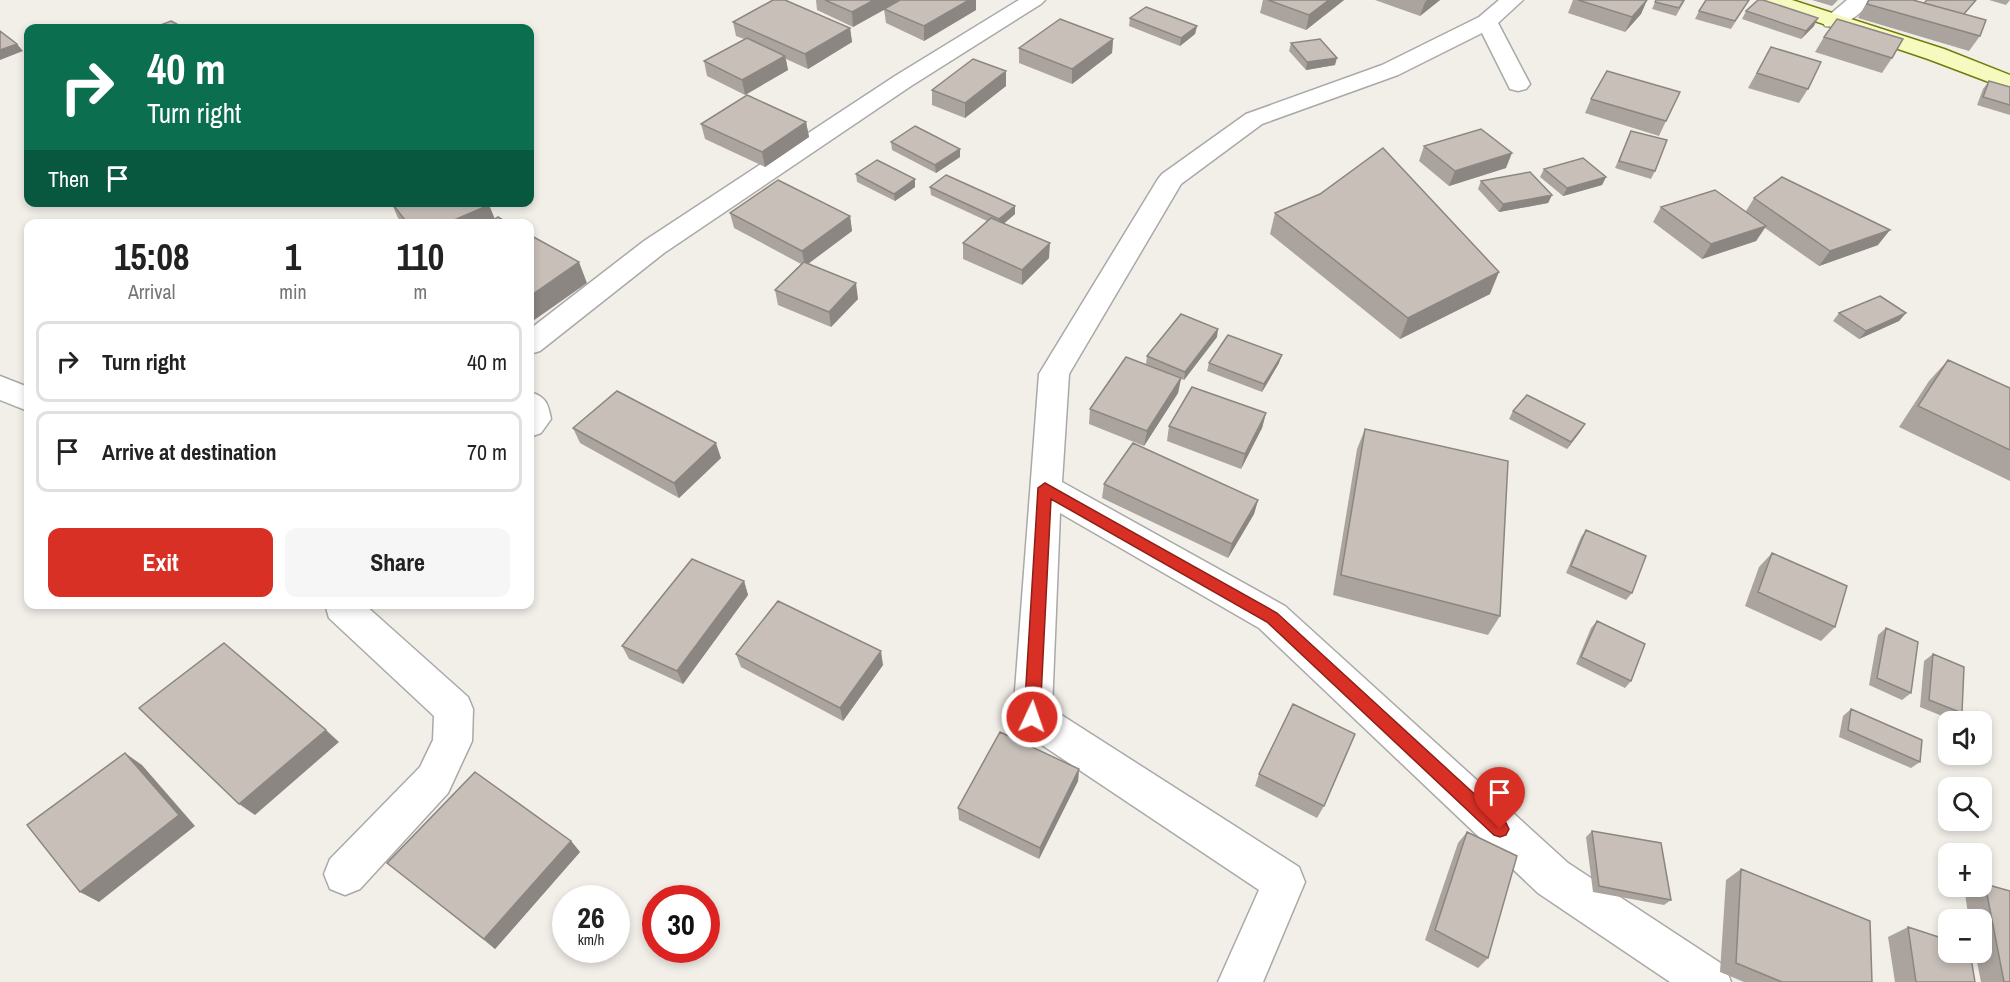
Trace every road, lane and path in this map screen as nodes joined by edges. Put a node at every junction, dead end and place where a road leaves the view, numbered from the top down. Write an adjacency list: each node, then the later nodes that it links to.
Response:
1 (1034, 0): 9 (street)
2 (1512, 0): 6 (street)
3 (1772, 0): 5 (street)
4 (1861, 0): 5 (street)
5 (1833, 21): 7 (street)
6 (1487, 22): 8 (street); 12 (street)
7 (2010, 82)
8 (1518, 84)
9 (534, 341)
10 (0, 387): 11 (street)
11 (24, 398)
12 (1045, 488): 15 (street); 16 (street)
13 (344, 609): 14 (street)
14 (345, 874)
15 (1240, 982)
16 (1709, 982)

